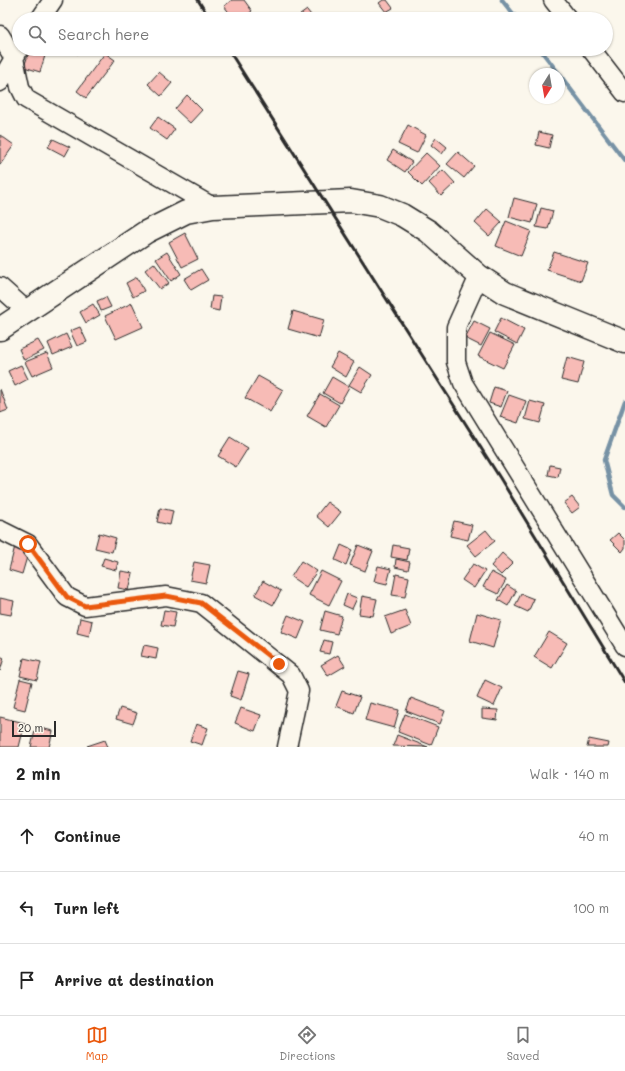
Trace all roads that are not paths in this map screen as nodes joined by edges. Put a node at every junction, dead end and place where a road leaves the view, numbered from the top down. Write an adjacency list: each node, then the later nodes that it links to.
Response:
1 (53, 0): 3 (street)
2 (553, 0): 4 (street)
3 (45, 12)
4 (562, 12)
5 (0, 35): 6 (street)
6 (12, 48)
7 (16, 56): 10 (street)
8 (17, 56): 12 (street)
9 (597, 56): 11 (street)
10 (0, 82)
11 (625, 92)
12 (213, 207): 13 (highway); 15 (highway)
13 (479, 276): 17 (highway); 19 (street)
14 (0, 287): 15 (street)
15 (27, 311): 16 (highway)
16 (0, 329)
17 (625, 342)
18 (0, 530): 20 (street)
19 (625, 646)
20 (287, 747)

